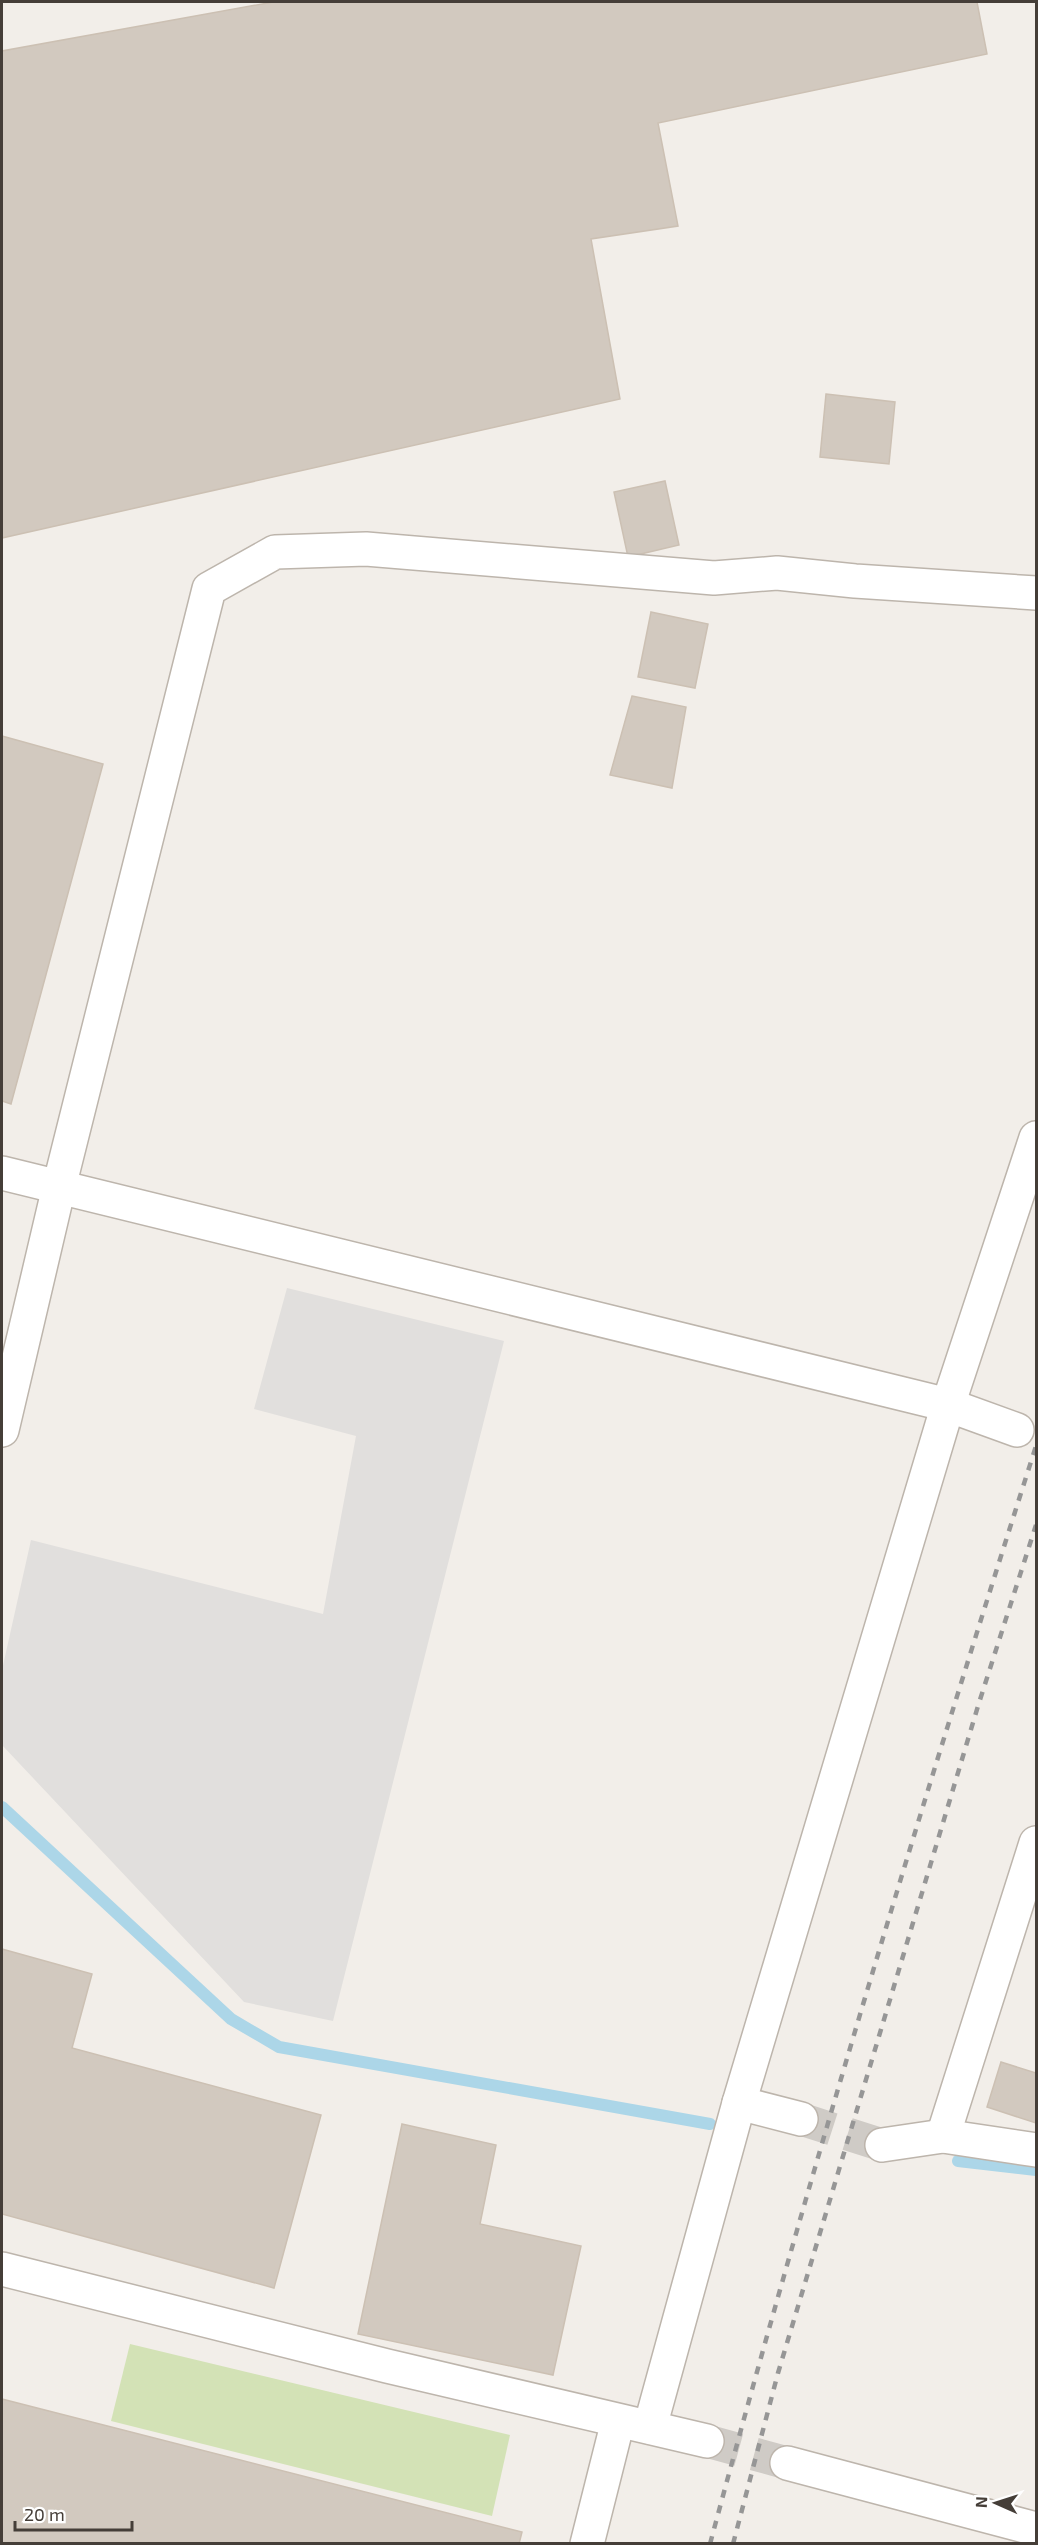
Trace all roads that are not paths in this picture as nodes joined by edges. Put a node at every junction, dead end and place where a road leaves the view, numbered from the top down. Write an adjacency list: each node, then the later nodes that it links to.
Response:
1 (1036, 593): 4 (street)
2 (1036, 1138): 5 (street)
3 (2, 1173): 4 (street)
4 (59, 1187): 5 (street); 6 (street)
5 (948, 1405): 7 (street); 9 (street)
6 (2, 1430)
7 (1017, 1430)
8 (1036, 1844): 11 (street)
9 (739, 2103): 10 (street); 16 (street)
10 (801, 2119)
11 (943, 2136): 12 (street); 13 (street)
12 (882, 2145)
13 (1036, 2150)
14 (2, 2269): 15 (street)
15 (618, 2421): 16 (street); 20 (street)
16 (650, 2427): 17 (street)
17 (707, 2441)
18 (787, 2463): 19 (street)
19 (1036, 2529)
20 (587, 2544)

